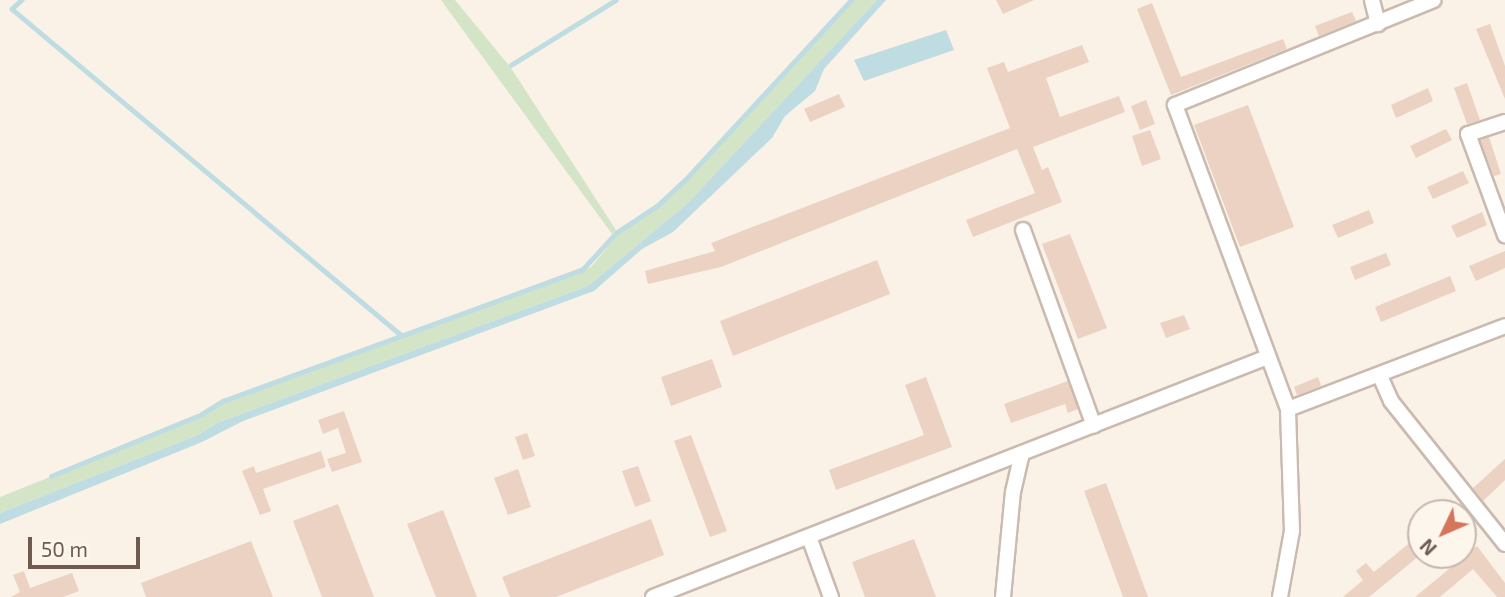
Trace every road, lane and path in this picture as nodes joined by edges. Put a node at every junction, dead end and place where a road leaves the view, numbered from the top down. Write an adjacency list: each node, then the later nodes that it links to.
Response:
1 (1372, 0): 3 (street)
2 (1433, 0): 3 (street)
3 (1378, 24): 8 (street)
4 (1505, 122): 6 (street)
5 (1023, 230): 11 (street)
6 (1505, 235)
7 (1505, 326): 9 (street)
8 (1265, 358): 10 (street); 11 (street)
9 (1380, 376): 10 (street); 14 (street)
10 (1288, 409): 18 (street)
11 (1094, 426): 12 (street)
12 (1022, 454): 13 (street); 17 (street)
13 (808, 537): 15 (street); 16 (street)
14 (1505, 544)
15 (653, 597)
16 (831, 597)
17 (1003, 597)
18 (1280, 597)

